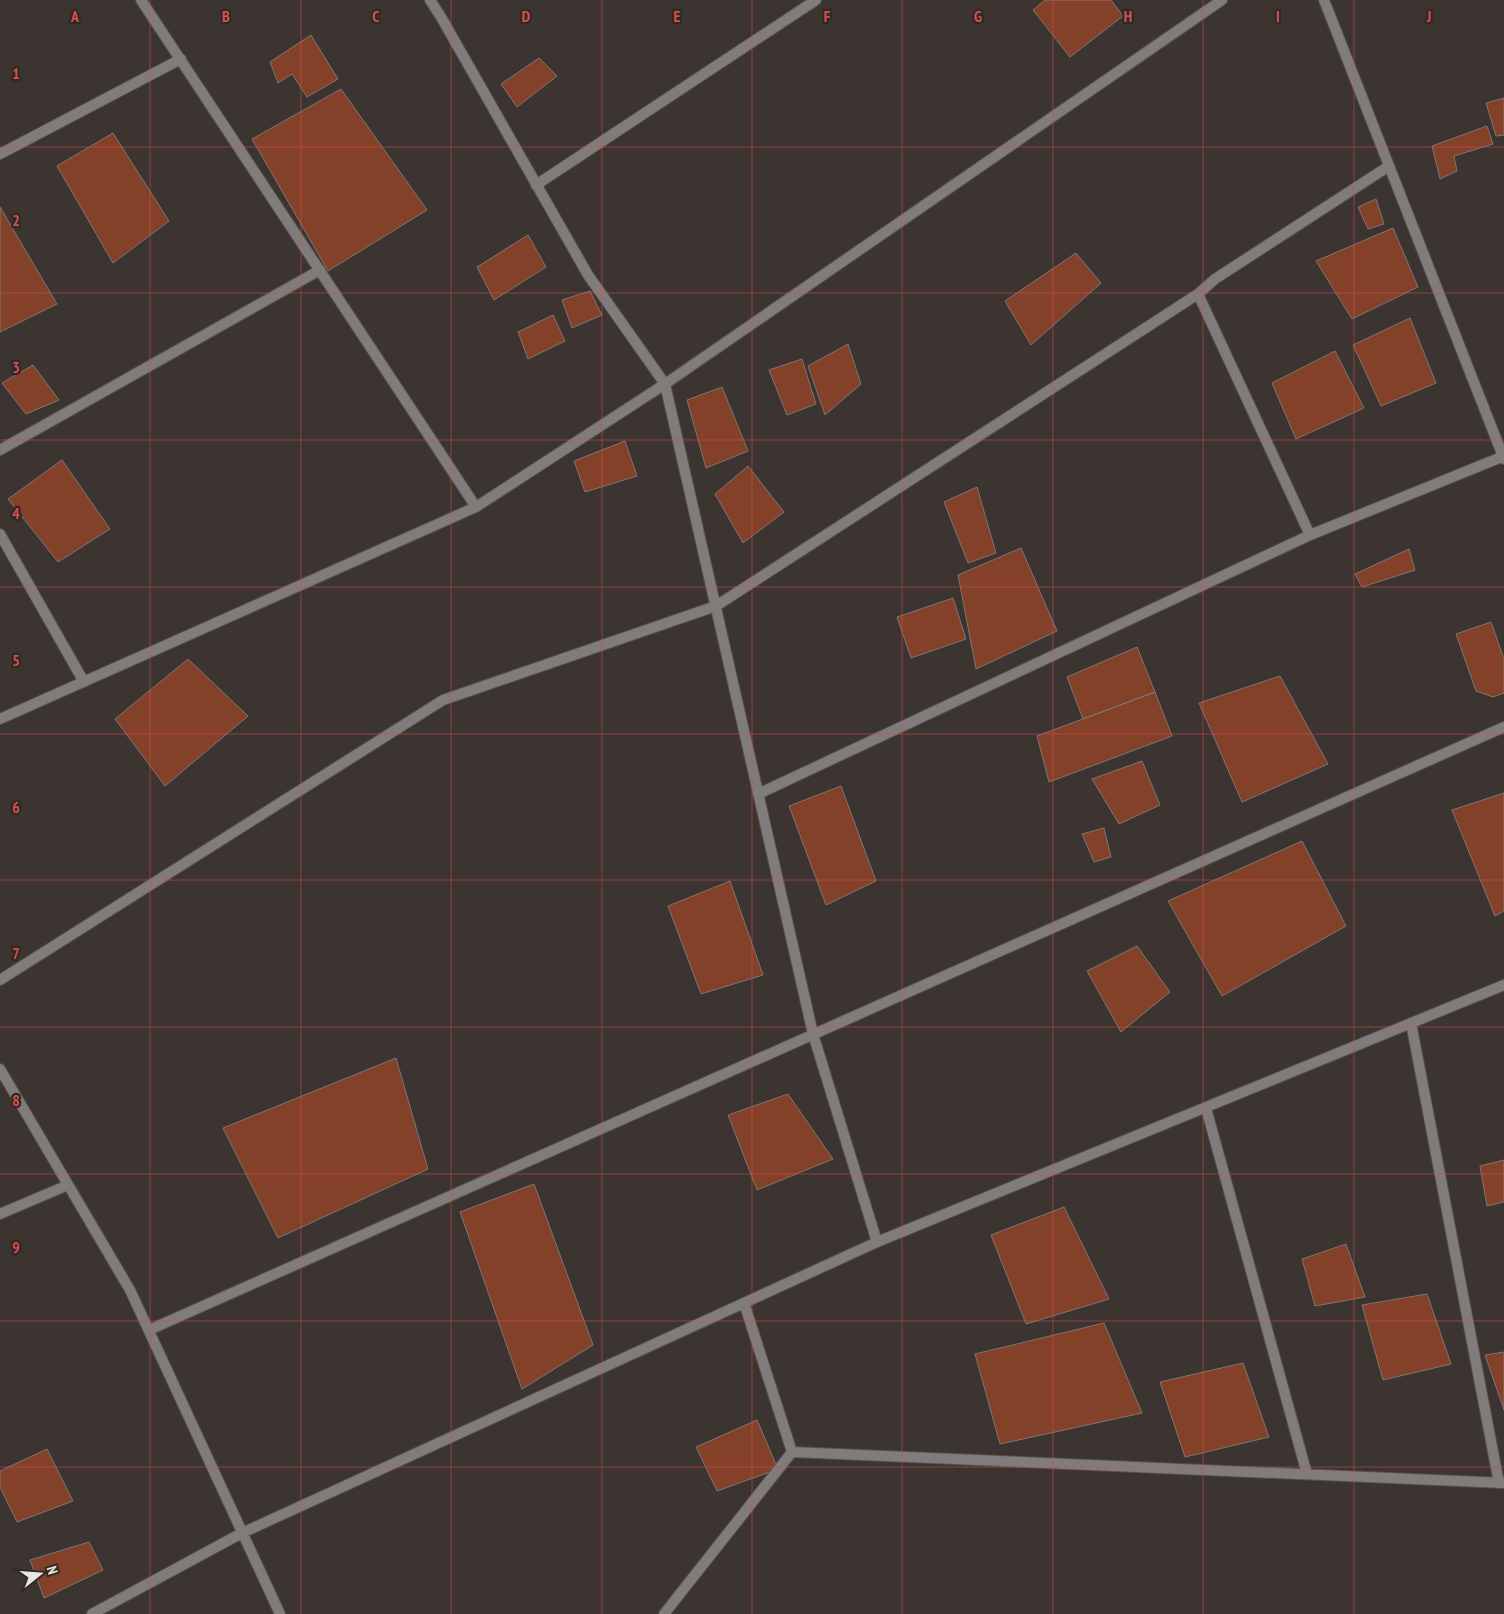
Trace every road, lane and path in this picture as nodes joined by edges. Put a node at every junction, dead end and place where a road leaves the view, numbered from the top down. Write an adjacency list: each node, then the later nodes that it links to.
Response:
1 (141, 0): 6 (street)
2 (430, 0): 9 (street)
3 (816, 0): 9 (street)
4 (1222, 0): 12 (street)
5 (1324, 0): 8 (street)
6 (180, 59): 7 (street); 10 (street)
7 (0, 154)
8 (1389, 166): 11 (street); 14 (street)
9 (536, 185): 12 (street)
10 (320, 270): 13 (street); 15 (street)
11 (1198, 294): 17 (street); 18 (street)
12 (665, 384): 15 (street); 18 (street)
13 (0, 450)
14 (1504, 457): 17 (street)
15 (476, 507): 19 (street)
16 (0, 534): 19 (street)
17 (1310, 534): 22 (street)
18 (716, 606): 22 (street); 23 (street)
19 (84, 682): 20 (street)
20 (0, 719)
21 (1504, 727): 26 (street)
22 (758, 794): 26 (street)
23 (0, 980)
24 (1504, 985): 25 (street)
25 (1411, 1024): 28 (street); 36 (street)
26 (813, 1034): 31 (street); 33 (street)
27 (0, 1069): 29 (street)
28 (1206, 1108): 31 (street); 35 (street)
29 (68, 1185): 30 (street); 33 (street)
30 (0, 1214)
31 (877, 1242): 32 (street)
32 (744, 1303): 34 (street); 37 (street)
33 (149, 1330): 37 (street)
34 (792, 1452): 35 (street); 40 (street)
35 (1307, 1474): 36 (street)
36 (1501, 1483)
37 (242, 1533): 38 (street); 39 (street)
38 (92, 1614)
39 (280, 1614)
40 (664, 1614)

